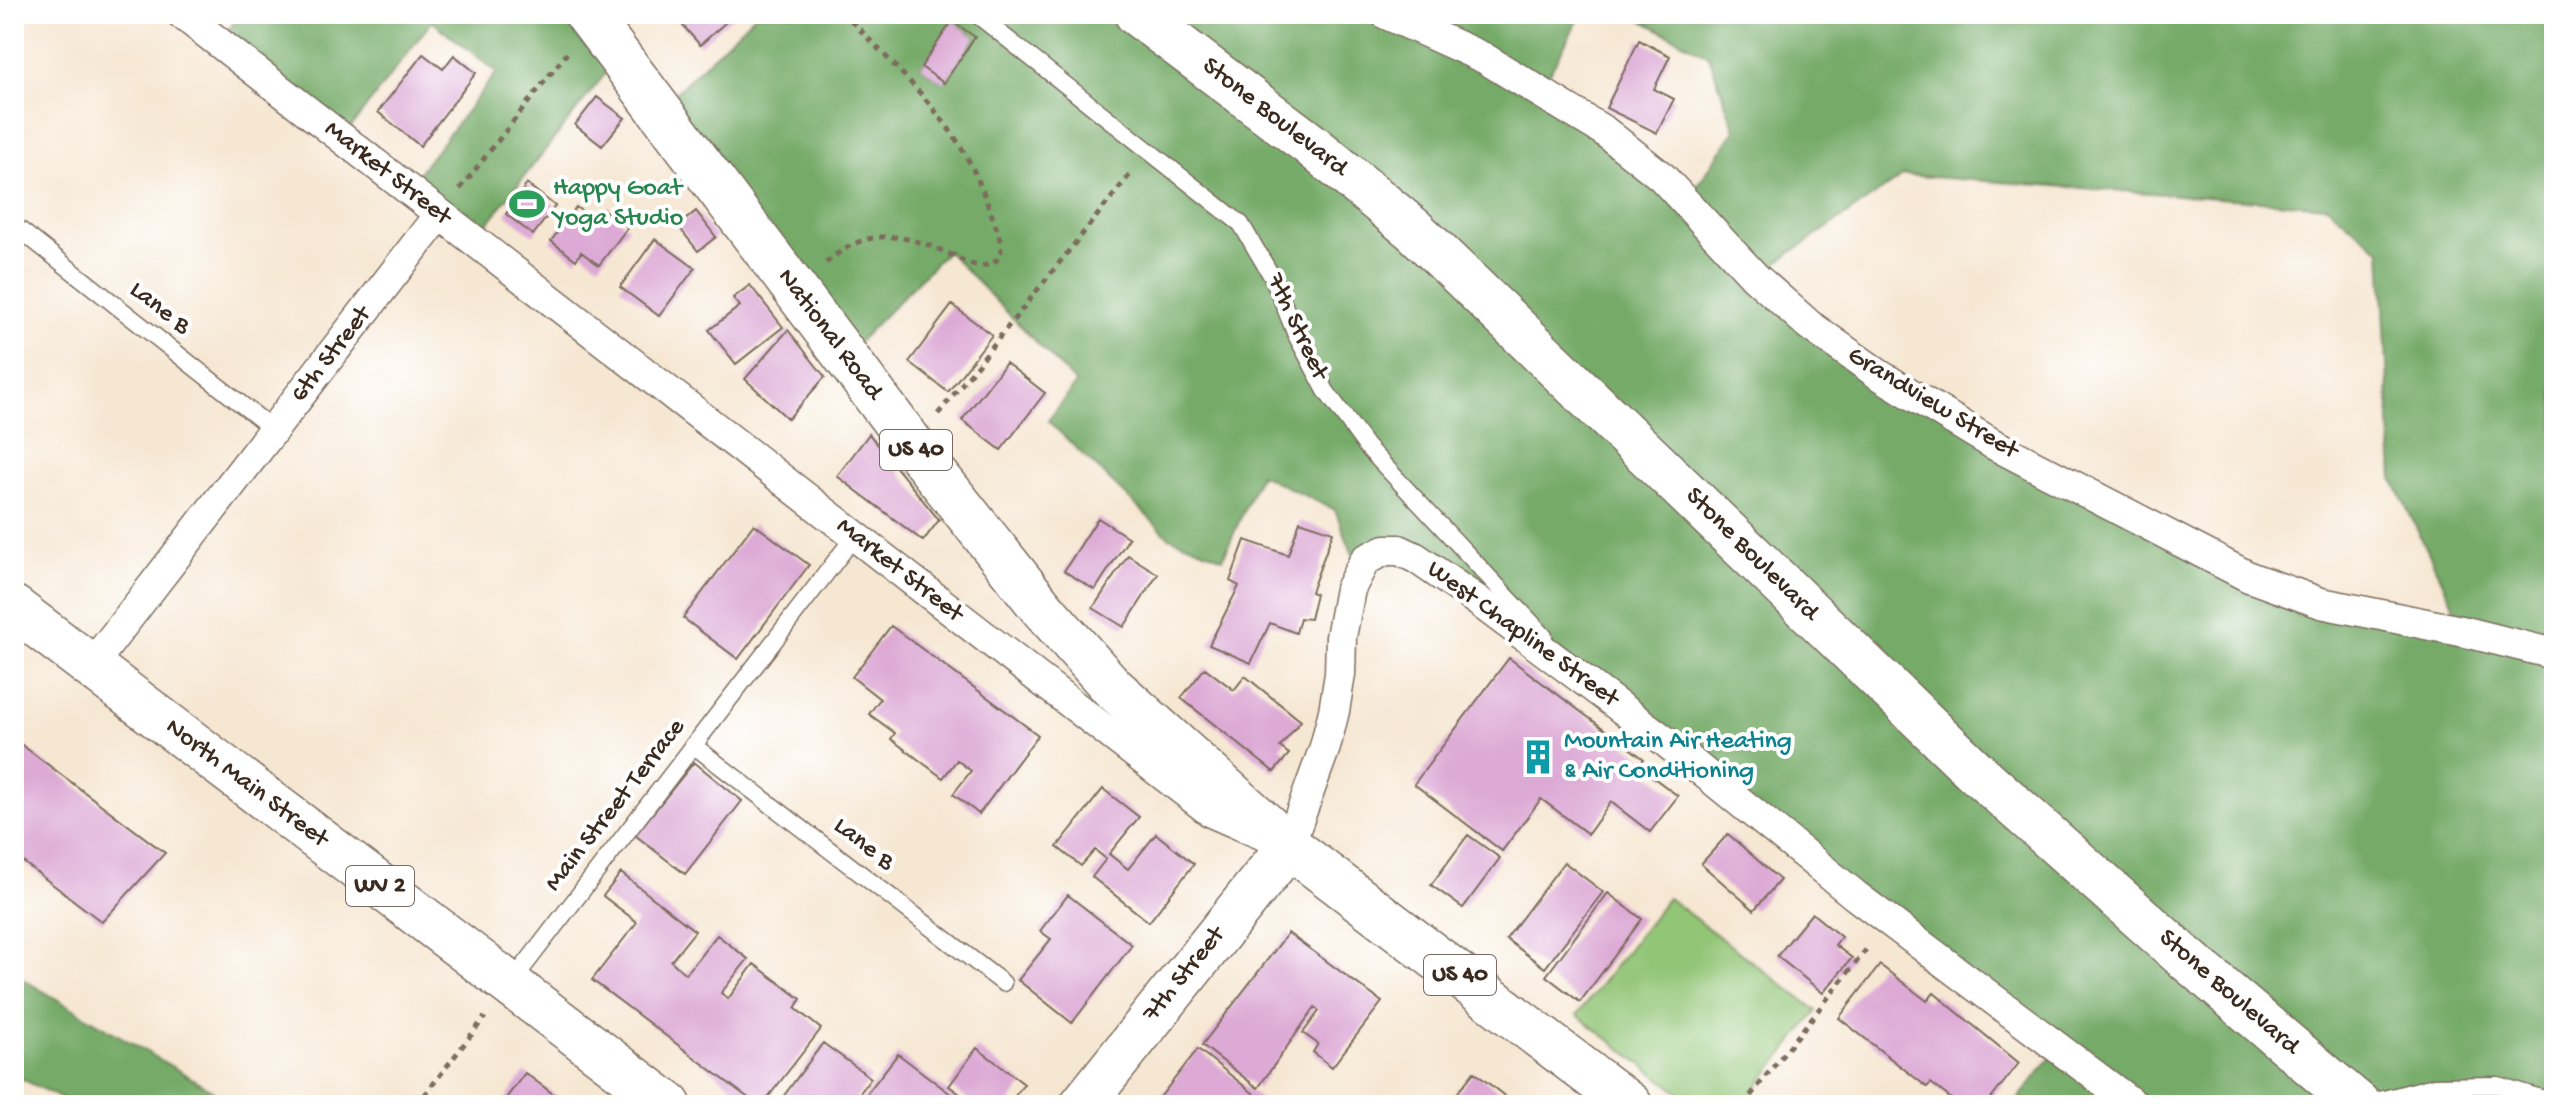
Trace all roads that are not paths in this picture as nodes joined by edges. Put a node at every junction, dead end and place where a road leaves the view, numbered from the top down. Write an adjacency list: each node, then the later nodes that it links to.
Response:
1 (182, 14): 6 (street, Market Street)
2 (976, 14): 13 (lane, 7th Street)
3 (1137, 14): 23 (main road, Stone Boulevard)
4 (1386, 14): 11 (street, Grandview Street)
5 (580, 29): 15 (main road, National Road / US 40)
6 (439, 215): 8 (street, 6th Street); 9 (street, Market Street)
7 (14, 225): 8 (lane, Lane B)
8 (274, 430): 12 (street, 6th Street)
9 (854, 537): 14 (lane, Main Street Terrace); 15 (street, Market Street)
10 (14, 608): 12 (main road, North Main Street / WV 2)
11 (2554, 654)
12 (91, 666): 17 (main road, North Main Street / WV 2)
13 (1581, 678): 15 (street, West Chapline Street); 22 (street, West Chapline Street)
14 (693, 745): 16 (lane, Lane B); 17 (lane, Main Street Terrace)
15 (1289, 846): 19 (main road, 7th Street); 21 (main road, Market Street / US 40)
16 (1003, 983)
17 (510, 984): 20 (main road, North Main Street / WV 2)
18 (2554, 1102): 23 (lane)
19 (1088, 1103)
20 (669, 1105)
21 (1630, 1105)
22 (2134, 1105)
23 (2359, 1105)

